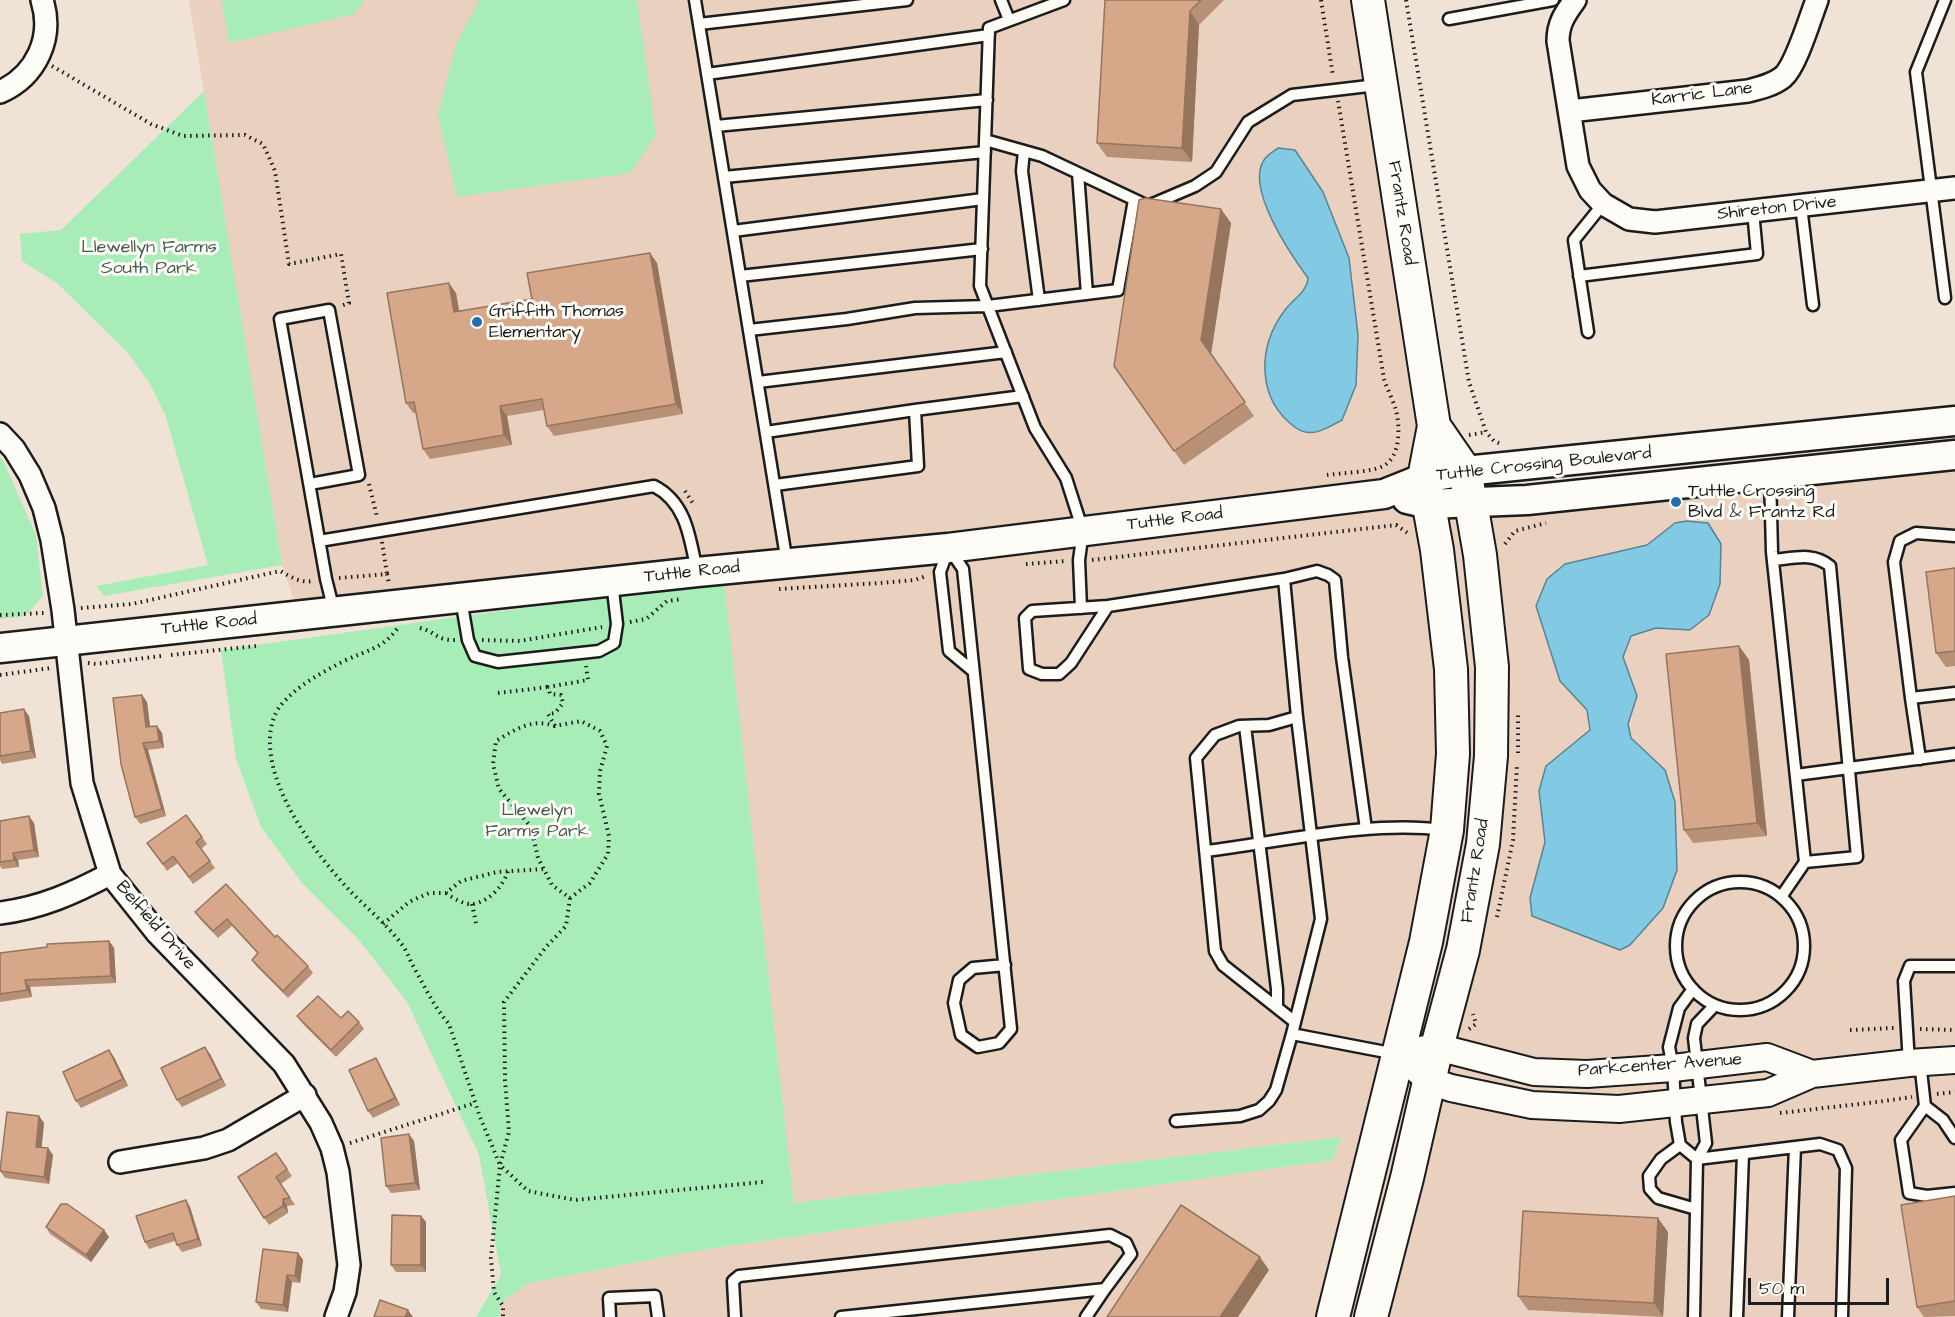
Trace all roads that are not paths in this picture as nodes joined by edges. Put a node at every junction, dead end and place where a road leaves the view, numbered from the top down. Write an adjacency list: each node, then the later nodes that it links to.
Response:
1 (42, 0): 17 (street)
2 (695, 0): 13 (lane)
3 (907, 0): 13 (lane)
4 (1001, 0): 12 (lane)
5 (1064, 0): 12 (lane)
6 (1368, 0): 16 (main road, Frantz Road)
7 (1552, 0): 11 (lane)
8 (1575, 0): 19 (street)
9 (1817, 0): 19 (street, Karric Lane)
10 (1945, 0): 27 (lane)
11 (1449, 19)
12 (1009, 20): 14 (lane)
13 (699, 24): 15 (lane)
14 (989, 35): 15 (lane); 18 (lane)
15 (707, 74): 20 (lane)
16 (1381, 85): 29 (lane); 49 (main road, Frantz Road)
17 (0, 92)
18 (987, 100): 20 (lane); 21 (lane)
19 (1570, 111): 30 (street)
20 (716, 126): 25 (lane)
21 (985, 140): 22 (lane); 23 (lane)
22 (1024, 151): 24 (lane); 39 (lane)
23 (985, 152): 25 (lane); 28 (lane)
24 (1078, 173): 29 (lane); 37 (lane)
25 (724, 177): 33 (lane)
26 (1955, 189): 27 (street, Shireton Drive)
27 (1931, 191): 31 (street, Shireton Drive); 38 (lane)
28 (984, 198): 33 (lane); 34 (lane)
29 (1134, 200): 37 (lane)
30 (1603, 204): 32 (street, Shireton Drive); 36 (lane)
31 (1801, 206): 32 (street, Shireton Drive); 40 (lane)
32 (1753, 211): 36 (lane)
33 (733, 231): 35 (lane)
34 (982, 249): 35 (lane); 41 (lane)
35 (740, 276): 42 (lane)
36 (1579, 276): 43 (lane)
37 (1088, 294): 39 (lane)
38 (1945, 298)
39 (1039, 300): 41 (lane)
40 (1813, 305)
41 (988, 306): 42 (lane); 44 (lane)
42 (749, 330): 45 (lane)
43 (1588, 332)
44 (1006, 352): 45 (lane); 46 (lane)
45 (758, 382): 50 (lane)
46 (1023, 396): 47 (lane); 59 (lane)
47 (915, 410): 50 (lane); 56 (lane)
48 (1955, 421): 53 (main road, Tuttle Crossing Boulevard)
49 (1434, 426): 53 (main road, Frantz Road); 58 (main road, Frantz Road)
50 (766, 432): 56 (lane)
51 (0, 434): 72 (street, Belfield Drive)
52 (1955, 455): 54 (main road, Tuttle Crossing Boulevard)
53 (1465, 471): 58 (main road, Frantz Road); 58 (main road, Tuttle Crossing Boulevard)
54 (1770, 475): 58 (main road, Tuttle Crossing Boulevard); 63 (lane)
55 (310, 484): 55 (lane); 61 (lane)
56 (775, 485): 64 (lane)
57 (1384, 494): 58 (main road, Tuttle Crossing Boulevard); 59 (main road, Tuttle Road)
58 (1441, 497): 79 (main road); 79 (main road, Frantz Road); 85 (main road, Frantz Road)
59 (1083, 531): 62 (main road, Tuttle Road); 70 (lane)
60 (1955, 536): 76 (lane)
61 (319, 541): 67 (lane); 71 (lane)
62 (944, 560): 64 (main road, Tuttle Road); 74 (lane); 74 (lane)
63 (1774, 560): 82 (lane); 83 (lane)
64 (783, 577): 67 (main road, Tuttle Road)
65 (1284, 579): 69 (lane); 77 (lane); 84 (lane)
66 (612, 581): 67 (main road, Tuttle Road); 68 (main road, Tuttle Road); 68 (lane)
67 (693, 585)
68 (461, 598): 71 (main road, Tuttle Road)
69 (1108, 606): 70 (lane); 70 (lane)
70 (1082, 608)
71 (334, 611): 72 (main road, Tuttle Road)
72 (66, 641): 73 (main road, Tuttle Road); 90 (street, Belfield Drive)
73 (0, 648)
74 (973, 671): 93 (lane)
75 (1955, 693): 76 (lane)
76 (1911, 698): 81 (lane)
77 (1297, 717): 78 (lane); 86 (lane)
78 (1245, 726): 87 (lane); 88 (lane)
79 (1491, 739): 99 (main road, Frantz Road)
80 (1955, 754): 81 (lane)
81 (1920, 759): 82 (lane)
82 (1850, 767): 83 (lane); 89 (lane)
83 (1796, 775): 89 (lane)
84 (1366, 829): 85 (lane); 86 (lane)
85 (1447, 830): 100 (main road, Frantz Road)
86 (1311, 837): 87 (lane); 98 (lane)
87 (1260, 844): 88 (lane); 97 (lane)
88 (1206, 851): 97 (lane)
89 (1805, 862): 91 (lane)
90 (110, 874): 92 (street); 106 (street, Belfield Drive)
91 (1781, 897): 95 (lane); 96 (lane)
92 (0, 913)
93 (1005, 964): 93 (lane)
94 (1955, 966): 102 (lane)
95 (1693, 989): 96 (lane); 103 (lane)
96 (1715, 1005): 103 (lane)
97 (1277, 1008): 98 (lane)
98 (1293, 1028): 100 (lane); 109 (lane)
99 (1449, 1050): 100 (street, Parkcenter Avenue); 103 (street, Parkcenter Avenue); 105 (main road, Frantz Road)
100 (1399, 1054): 105 (street, Parkcenter Avenue); 125 (main road, Frantz Road)
101 (1955, 1060): 102 (street, Parkcenter Avenue)
102 (1914, 1062): 104 (street, Parkcenter Avenue); 108 (lane)
103 (1685, 1066): 104 (street, Parkcenter Avenue); 107 (lane); 107 (lane)
104 (1812, 1074): 107 (street, Parkcenter Avenue)
105 (1430, 1080): 107 (street, Parkcenter Avenue); 126 (main road, Frantz Road)
106 (305, 1095): 115 (street); 119 (street, Belfield Drive)
107 (1689, 1102): 111 (lane); 114 (lane)
108 (1925, 1106): 110 (lane); 116 (lane)
109 (1176, 1121)
110 (1955, 1138)
111 (1680, 1145): 114 (lane); 117 (lane)
112 (1795, 1147): 113 (lane); 129 (lane); 130 (lane)
113 (1743, 1154): 114 (lane); 128 (lane)
114 (1697, 1160): 117 (lane)
115 (120, 1162)
116 (1955, 1193)
117 (1696, 1209): 127 (lane)
118 (1105, 1289): 122 (lane); 123 (lane); 124 (lane)
119 (336, 1317)
120 (610, 1317): 121 (lane)
121 (658, 1317)
122 (735, 1317)
123 (841, 1317)
124 (1086, 1317)
125 (1333, 1317)
126 (1371, 1317)
127 (1694, 1317)
128 (1737, 1317)
129 (1788, 1317)
130 (1842, 1317)

